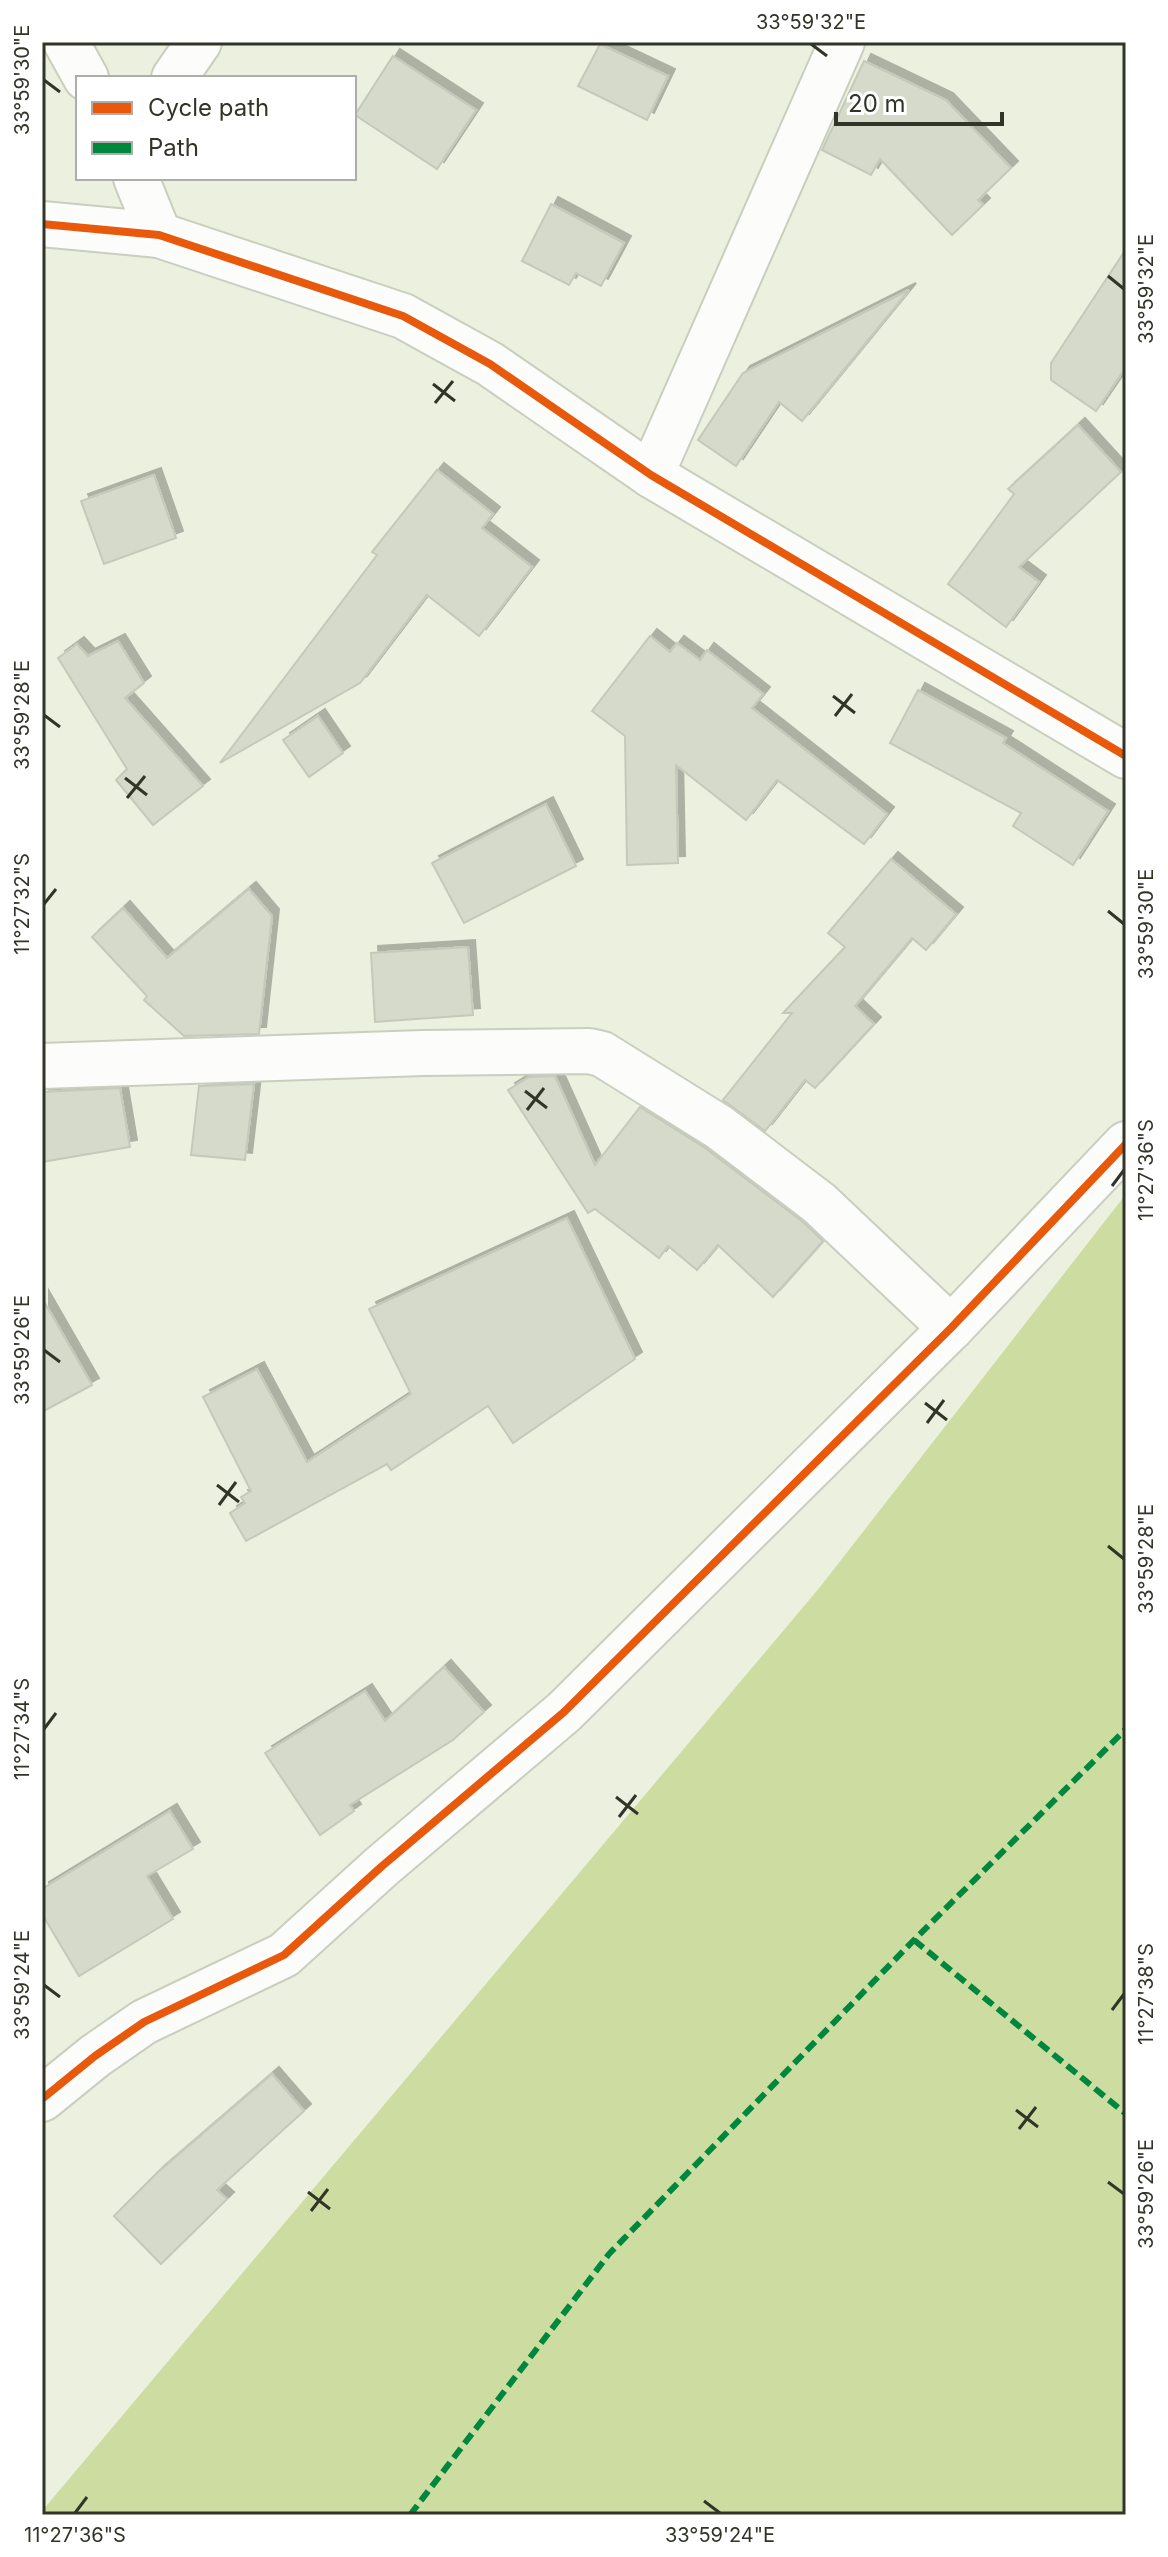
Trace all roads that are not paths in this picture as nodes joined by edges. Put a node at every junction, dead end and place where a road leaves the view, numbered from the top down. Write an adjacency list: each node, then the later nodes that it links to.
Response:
1 (66, 42): 4 (street)
2 (199, 42): 5 (street)
3 (842, 42): 9 (street)
4 (85, 76)
5 (175, 76)
6 (137, 180): 8 (street)
7 (42, 224): 8 (street)
8 (159, 235): 9 (street)
9 (651, 475): 10 (street)
10 (1126, 756)
11 (42, 1066): 13 (street)
12 (1126, 1144): 13 (street)
13 (951, 1328): 14 (street)
14 (42, 2099)

